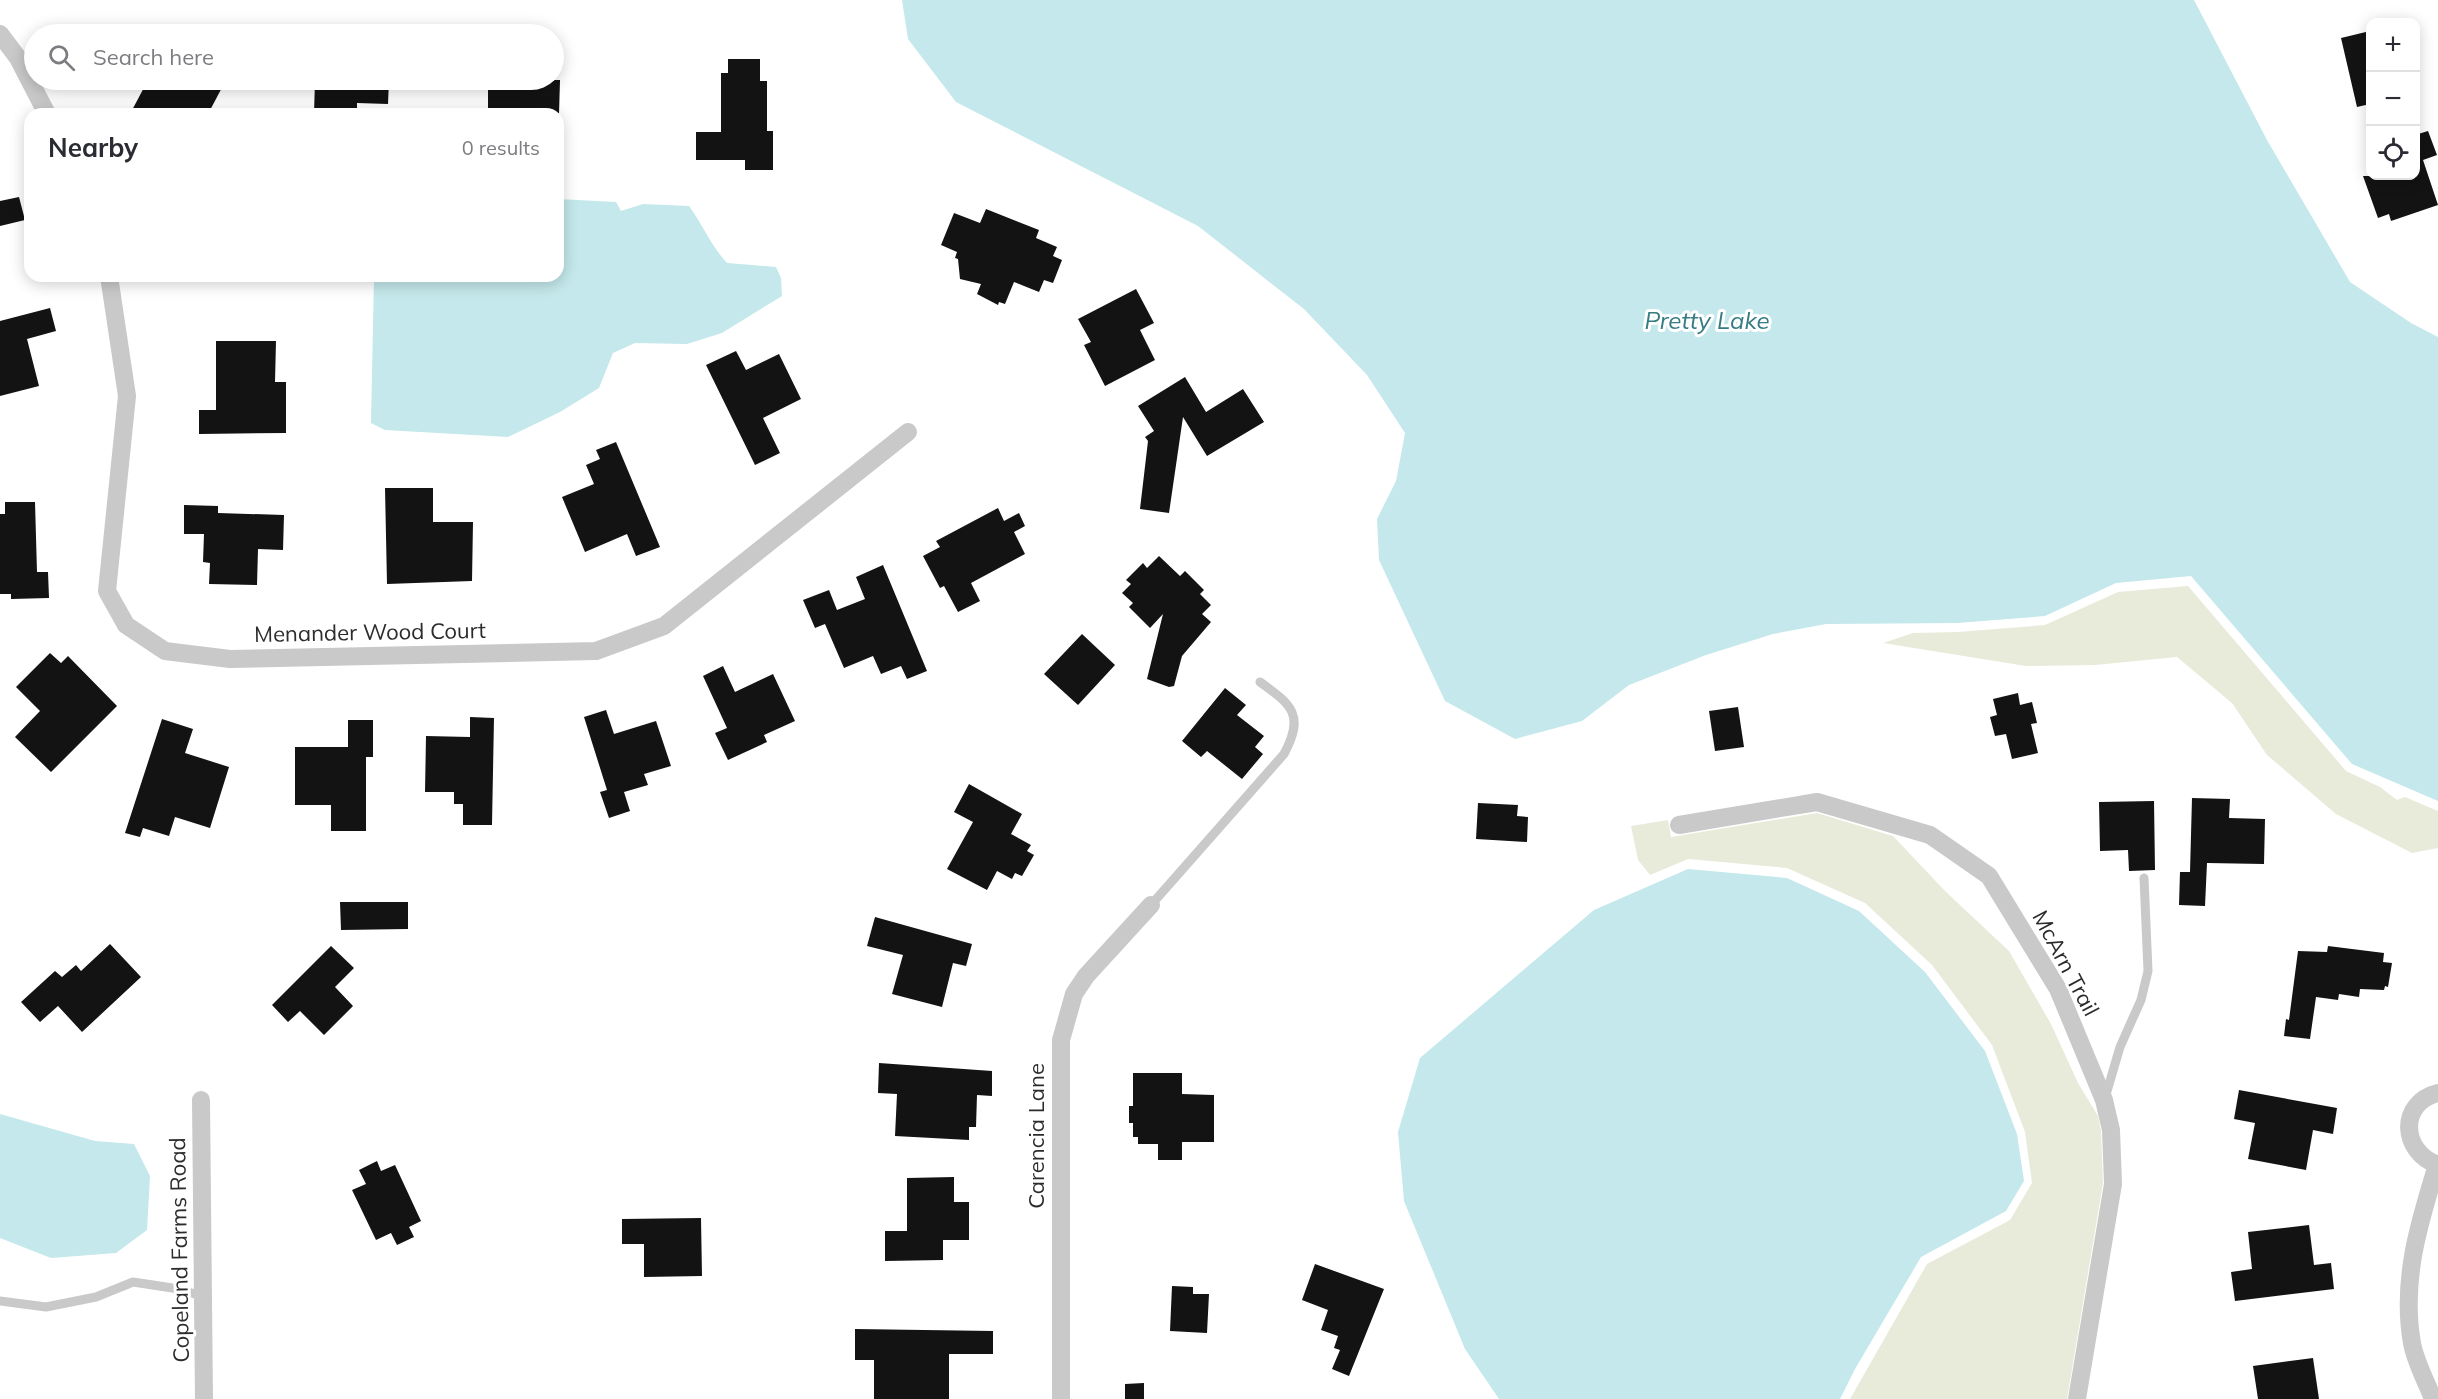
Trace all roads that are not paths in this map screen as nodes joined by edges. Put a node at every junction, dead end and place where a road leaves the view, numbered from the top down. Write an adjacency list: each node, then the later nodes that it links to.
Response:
1 (0, 34): 2 (street)
2 (24, 70)
3 (35, 90): 4 (street)
4 (44, 108)
5 (110, 282): 6 (street, Menander Wood Court)
6 (908, 432)
7 (1260, 682): 10 (lane)
8 (1679, 825): 13 (street, McArn Trail)
9 (2144, 878): 13 (lane)
10 (1150, 904): 18 (street, Carencia Lane)
11 (2438, 1093): 14 (street)
12 (201, 1100): 15 (street, Copeland Farms Road)
13 (2104, 1100): 19 (street, McArn Trail)
14 (2437, 1165): 20 (street)
15 (204, 1297): 16 (lane); 17 (street, Copeland Farms Road)
16 (0, 1301)
17 (204, 1399)
18 (1061, 1399)
19 (2077, 1399)
20 (2433, 1399)

